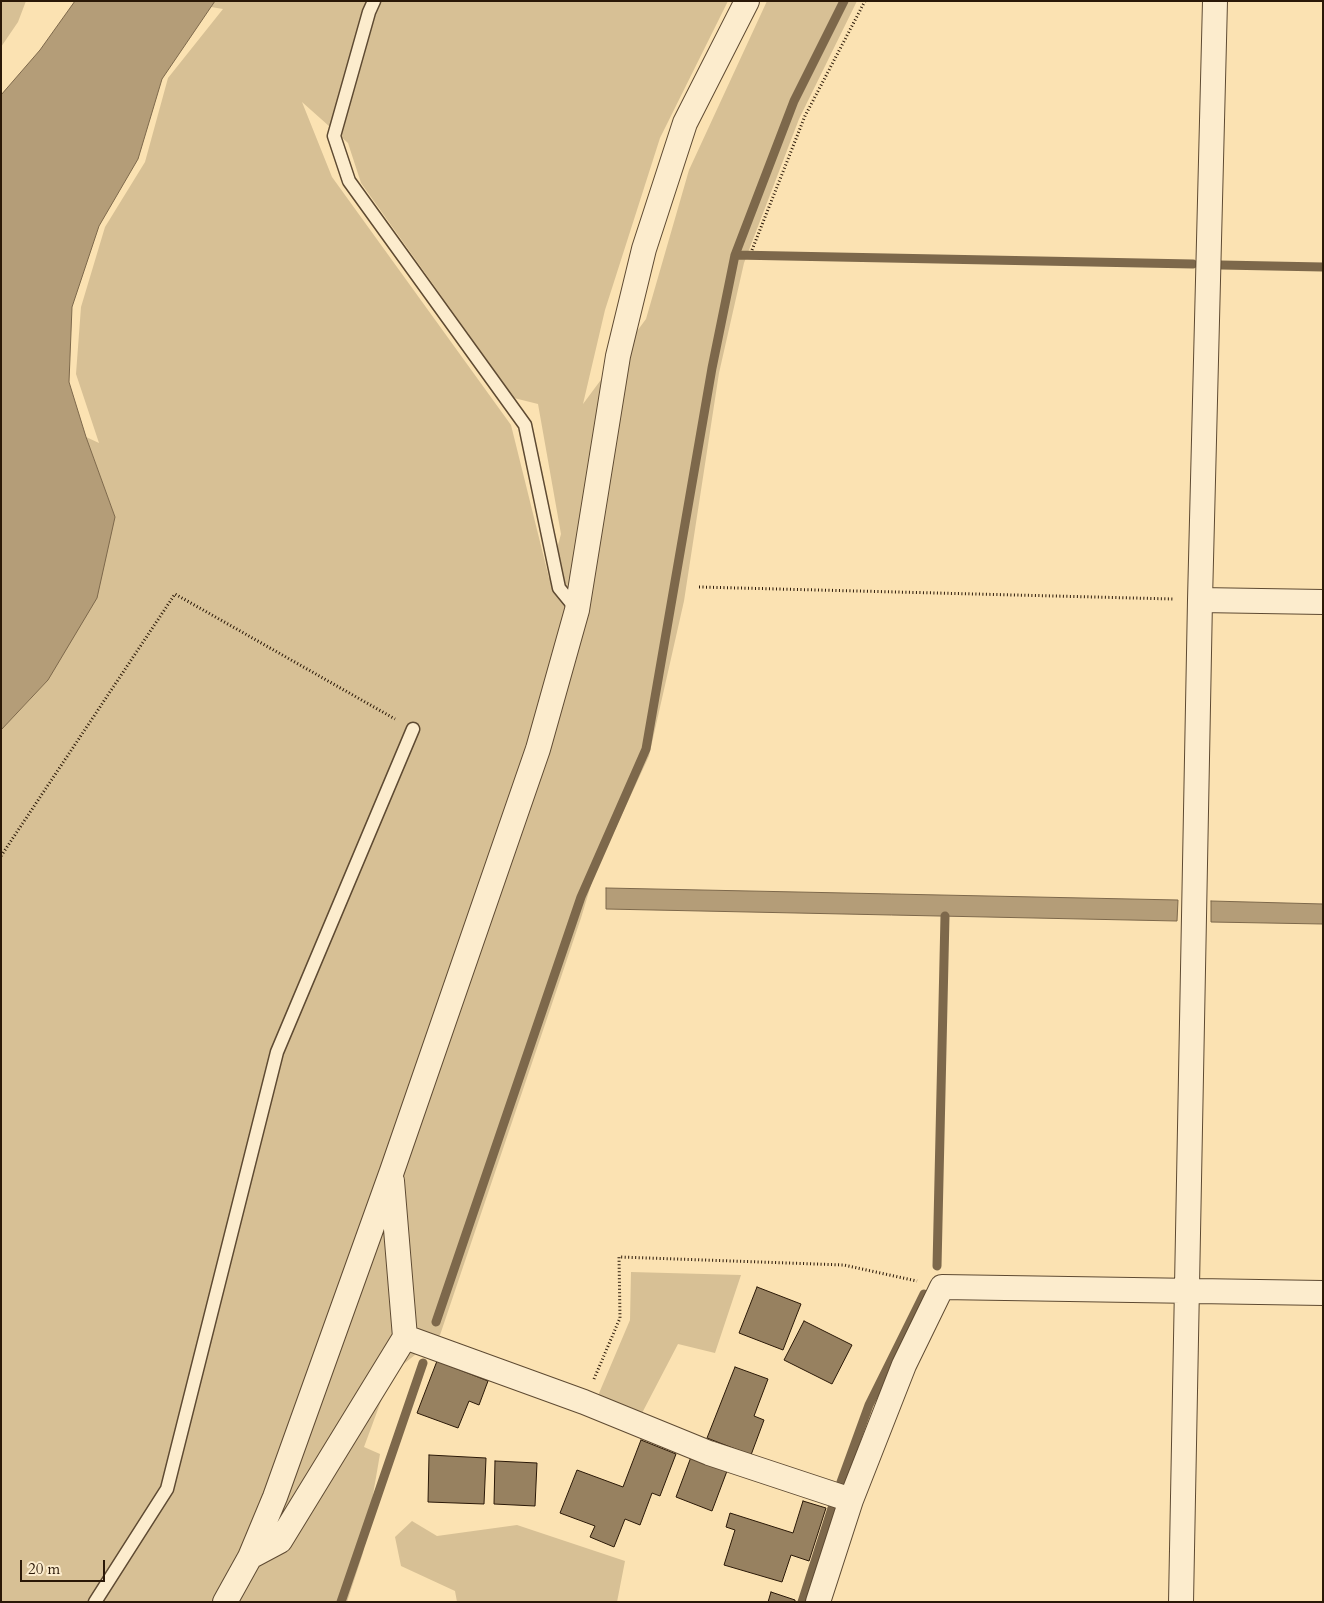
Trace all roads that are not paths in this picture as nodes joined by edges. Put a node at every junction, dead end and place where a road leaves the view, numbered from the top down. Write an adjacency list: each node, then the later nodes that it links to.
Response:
1 (374, 1): 6 (lane)
2 (747, 1): 6 (street)
3 (1215, 1): 4 (street)
4 (1200, 600): 5 (street); 9 (street)
5 (1323, 602)
6 (577, 610): 8 (street)
7 (413, 730): 14 (lane)
8 (392, 1171): 11 (street); 13 (street)
9 (1186, 1290): 10 (street); 12 (street); 17 (street)
10 (1323, 1293)
11 (406, 1337): 12 (street); 13 (street)
12 (851, 1500): 16 (street)
13 (250, 1557): 15 (street)
14 (95, 1602)
15 (225, 1602)
16 (818, 1602)
17 (1181, 1602)

